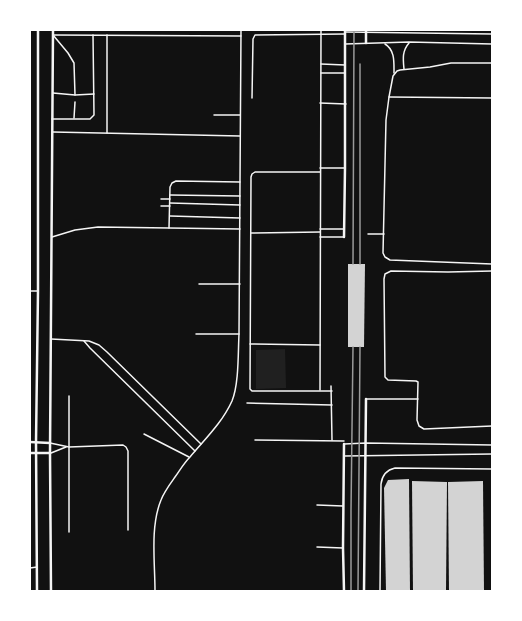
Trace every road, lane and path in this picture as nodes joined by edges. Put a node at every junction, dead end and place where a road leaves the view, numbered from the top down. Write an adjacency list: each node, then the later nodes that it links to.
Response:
1 (38, 30): 71 (street)
2 (53, 30): 9 (street)
3 (241, 30): 12 (lane)
4 (321, 30): 7 (lane)
5 (366, 31): 6 (lane); 8 (lane); 14 (street)
6 (345, 32): 7 (lane); 16 (street)
7 (321, 34): 19 (lane); 29 (lane)
8 (492, 34)
9 (53, 35): 10 (lane); 25 (street); 27 (lane)
10 (93, 35): 11 (lane); 26 (lane)
11 (107, 35): 12 (lane); 39 (lane)
12 (241, 36): 35 (lane)
13 (409, 42): 15 (lane); 17 (lane); 21 (lane)
14 (366, 43): 15 (lane); 16 (lane)
15 (384, 43): 24 (lane)
16 (345, 44): 20 (street)
17 (492, 44)
18 (492, 63): 21 (lane)
19 (321, 64): 20 (lane); 22 (lane)
20 (345, 65): 23 (street)
21 (404, 69): 24 (lane)
22 (320, 73): 23 (lane); 32 (lane)
23 (345, 73): 33 (street)
24 (394, 73): 28 (lane)
25 (52, 93): 27 (lane); 37 (street)
26 (94, 94): 27 (lane); 36 (lane)
27 (75, 95)
28 (389, 97): 30 (lane); 62 (lane)
29 (252, 98)
30 (492, 98)
31 (75, 102): 36 (lane)
32 (320, 103): 33 (lane); 41 (lane)
33 (346, 104): 42 (street)
34 (214, 115): 35 (lane)
35 (240, 115): 40 (lane)
36 (74, 118): 37 (lane)
37 (52, 119): 38 (street)
38 (52, 132): 39 (lane); 63 (street)
39 (107, 133): 40 (lane)
40 (240, 136): 44 (lane)
41 (320, 168): 42 (lane); 43 (lane)
42 (345, 168): 58 (street)
43 (320, 172): 56 (lane); 60 (lane)
44 (240, 182): 45 (lane); 46 (lane)
45 (170, 195): 46 (lane); 48 (lane)
46 (240, 196): 50 (lane)
47 (161, 199): 48 (lane)
48 (170, 199): 49 (lane)
49 (170, 203): 50 (lane); 52 (lane)
50 (240, 205): 54 (lane)
51 (161, 206): 52 (lane)
52 (170, 206): 53 (lane)
53 (169, 216): 54 (lane); 55 (lane)
54 (240, 218): 57 (lane)
55 (169, 228): 57 (lane); 63 (lane)
56 (320, 228): 58 (lane); 59 (lane)
57 (240, 229): 69 (lane)
58 (344, 229): 65 (street)
59 (320, 232): 60 (lane); 64 (lane)
60 (251, 233): 76 (lane)
61 (368, 234): 62 (lane)
62 (384, 234): 66 (lane)
63 (52, 237): 74 (street)
64 (320, 237): 65 (lane); 77 (lane)
65 (344, 237)
66 (492, 264)
67 (492, 271): 83 (lane)
68 (199, 284): 69 (lane)
69 (240, 284): 73 (lane)
70 (30, 291): 71 (lane)
71 (38, 291): 91 (street)
72 (196, 334): 73 (lane)
73 (240, 334): 95 (lane)
74 (52, 339): 75 (lane); 92 (street)
75 (84, 341): 95 (lane); 99 (lane)
76 (250, 344): 77 (lane); 79 (lane)
77 (320, 344): 79 (lane)
78 (332, 386): 80 (lane)
79 (320, 391): 80 (lane)
80 (332, 391): 85 (lane)
81 (69, 396): 98 (lane)
82 (366, 399): 83 (lane); 94 (street)
83 (418, 399): 86 (lane)
84 (247, 403): 85 (lane)
85 (332, 405): 89 (lane)
86 (492, 426)
87 (144, 434): 106 (lane)
88 (255, 440): 89 (lane)
89 (332, 441): 93 (lane)
90 (30, 442): 91 (street)
91 (36, 442): 92 (street); 102 (street)
92 (50, 443): 97 (lane); 100 (street)
93 (344, 443): 94 (lane); 105 (street)
94 (366, 443): 96 (lane); 104 (street)
95 (201, 444): 99 (lane)
96 (492, 445)
97 (66, 447): 98 (lane); 100 (lane)
98 (69, 447): 110 (lane); 111 (lane)
99 (195, 451): 106 (lane)
100 (50, 453): 102 (street); 117 (street)
101 (30, 454): 102 (street)
102 (36, 454): 115 (street)
103 (492, 454): 104 (lane)
104 (366, 455): 105 (lane); 120 (street)
105 (344, 456): 109 (street)
106 (189, 457): 118 (lane)
107 (492, 469): 121 (lane)
108 (317, 505): 109 (lane)
109 (344, 506): 113 (street)
110 (128, 530)
111 (68, 532)
112 (317, 547): 113 (lane)
113 (343, 548): 119 (street)
114 (30, 568): 115 (lane)
115 (37, 568): 116 (street)
116 (37, 591)
117 (51, 591)
118 (155, 591)
119 (344, 591)
120 (364, 591)
121 (380, 591)

